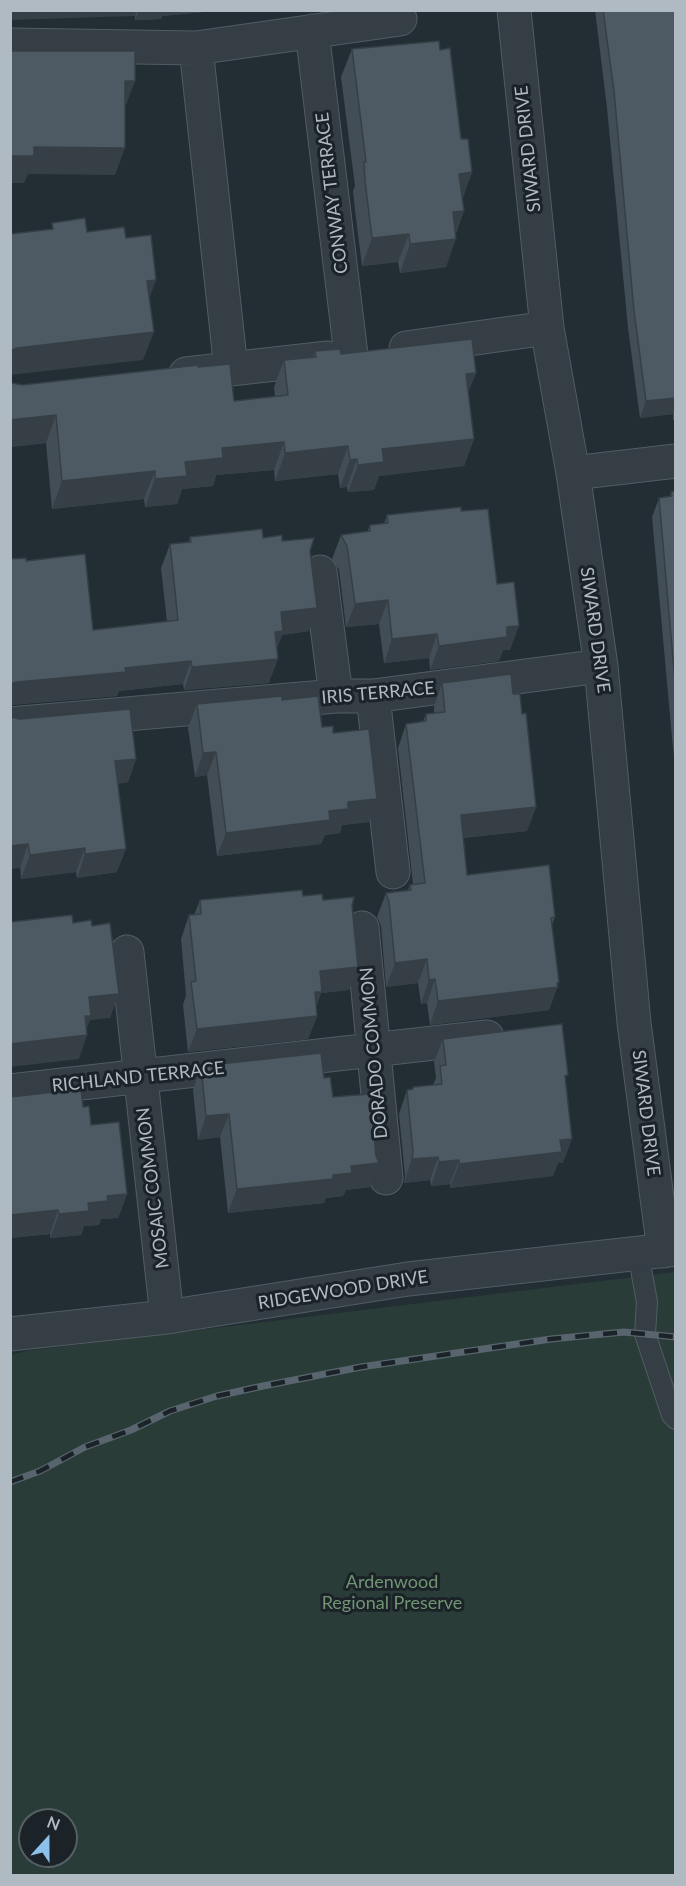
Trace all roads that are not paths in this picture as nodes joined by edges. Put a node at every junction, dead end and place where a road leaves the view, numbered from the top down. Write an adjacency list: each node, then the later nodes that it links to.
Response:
1 (514, 10): 6 (street, SIWARD DRIVE)
2 (400, 18): 3 (street)
3 (312, 31): 5 (street); 7 (street, CONWAY TERRACE)
4 (10, 45): 5 (street)
5 (196, 48): 8 (street)
6 (547, 328): 7 (street); 11 (street, SIWARD DRIVE)
7 (351, 355): 8 (street)
8 (231, 369): 9 (street)
9 (161, 377)
10 (675, 461): 11 (street)
11 (573, 473): 13 (street, SIWARD DRIVE)
12 (320, 572): 14 (street)
13 (601, 666): 15 (street, IRIS TERRACE); 25 (street, SIWARD DRIVE)
14 (336, 696): 15 (street, IRIS TERRACE); 16 (street, IRIS TERRACE)
15 (373, 696): 17 (street)
16 (10, 724)
17 (393, 872)
18 (362, 928): 21 (street, DORADO COMMON)
19 (127, 952): 22 (street, MOSAIC COMMON)
20 (516, 1034): 21 (street, RICHLAND TERRACE)
21 (373, 1051): 22 (street, RICHLAND TERRACE); 24 (street, DORADO COMMON)
22 (140, 1077): 23 (street, RICHLAND TERRACE); 26 (street, MOSAIC COMMON)
23 (10, 1091)
24 (386, 1178)
25 (659, 1251): 26 (street, RIDGEWOOD DRIVE); 28 (lane)
26 (167, 1317): 27 (street, RIDGEWOOD DRIVE)
27 (10, 1334)
28 (675, 1419)

